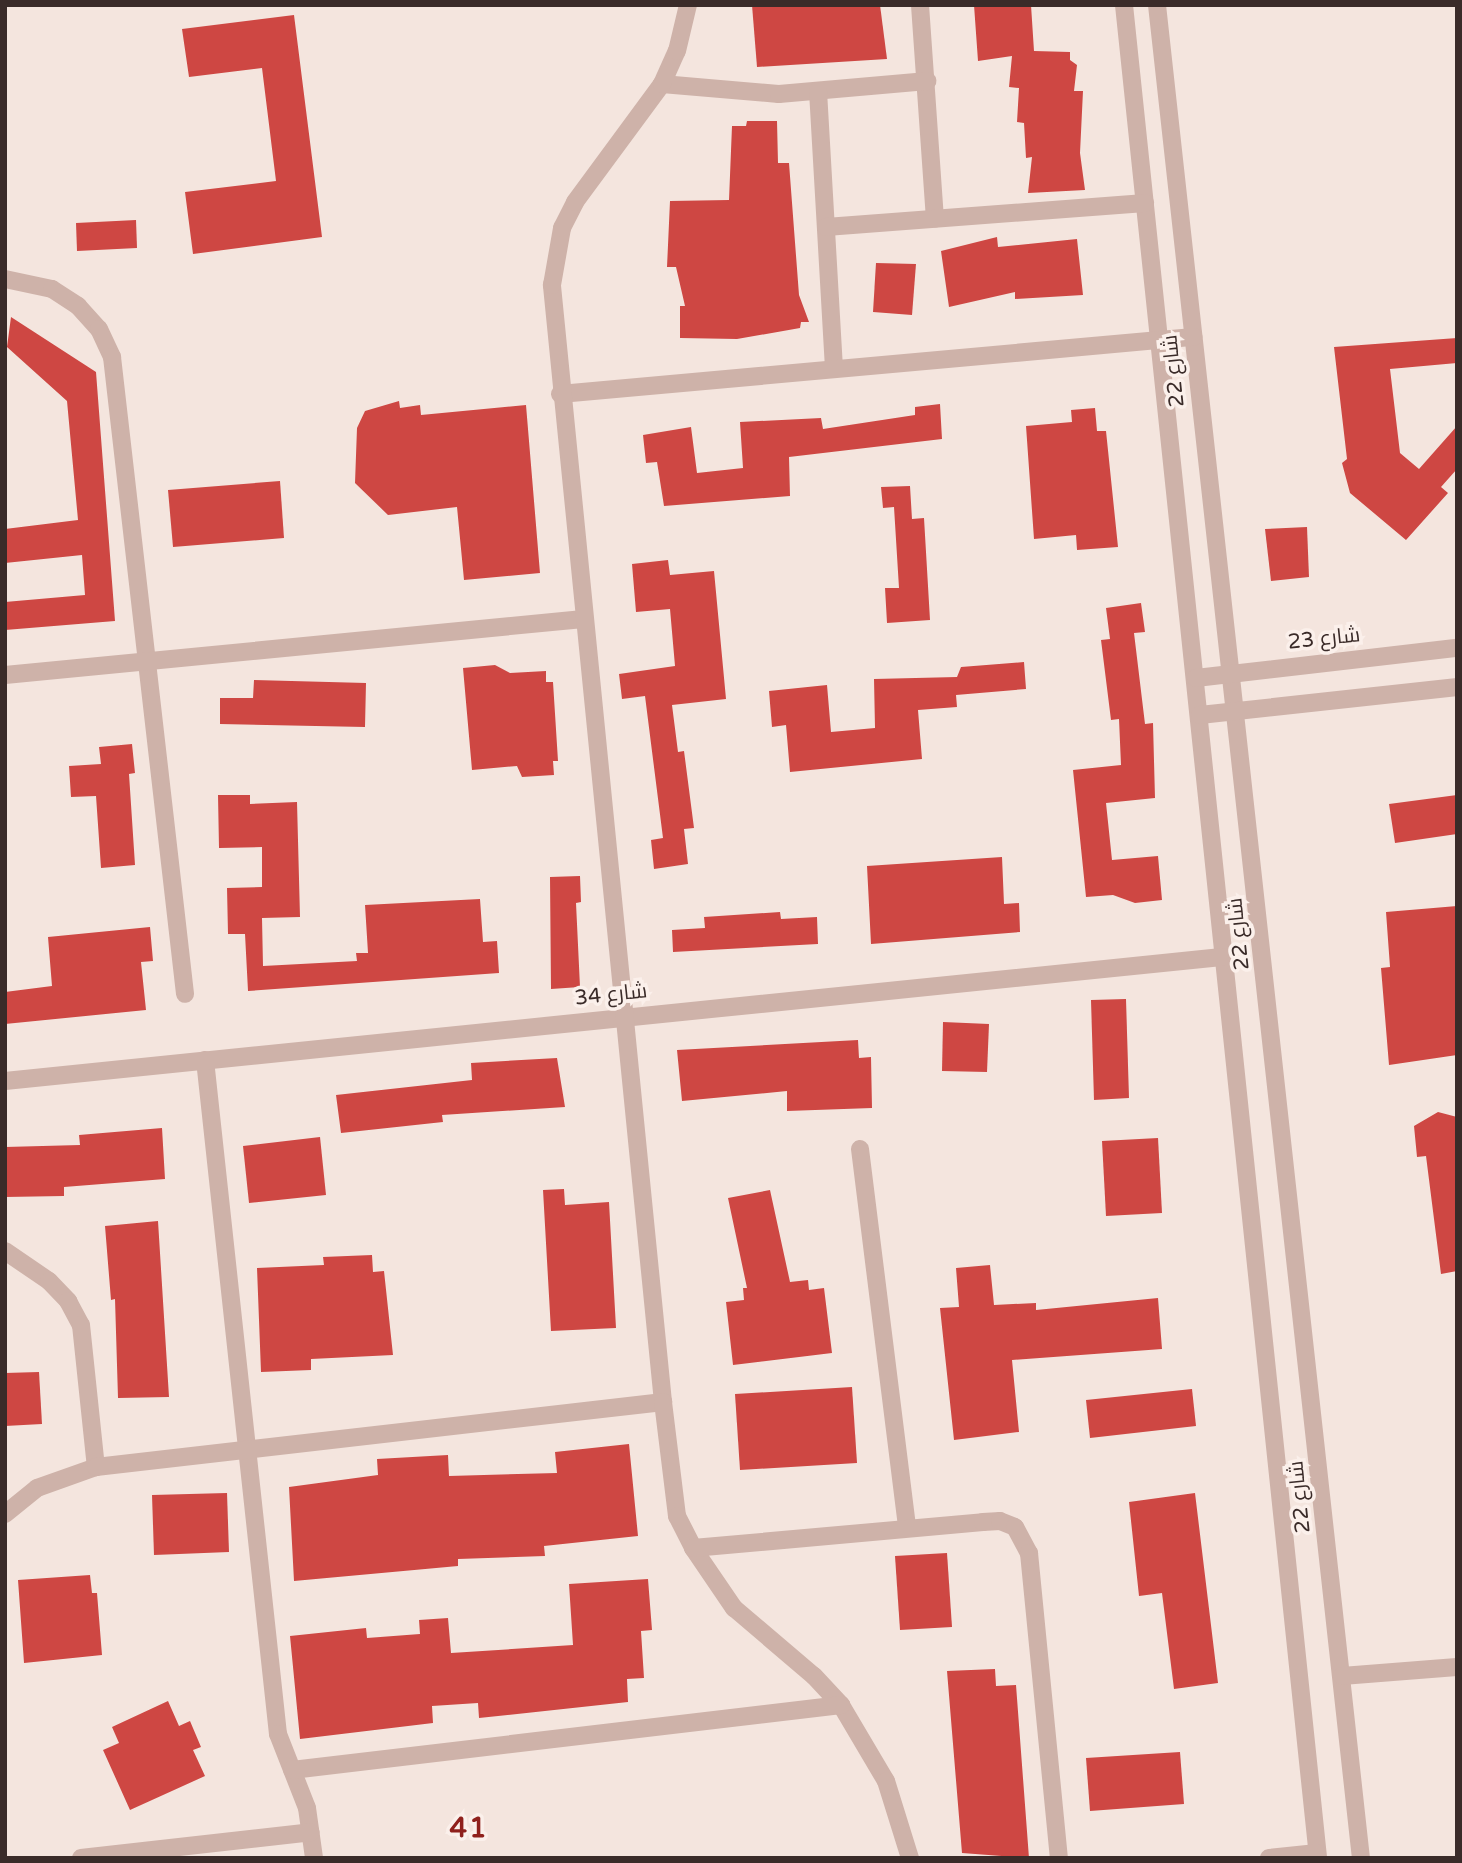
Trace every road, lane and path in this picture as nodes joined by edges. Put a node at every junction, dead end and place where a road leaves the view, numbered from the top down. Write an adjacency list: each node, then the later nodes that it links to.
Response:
1 (688, 5): 6 (street)
2 (920, 5): 5 (street)
3 (1124, 5): 8 (street, شارع 22)
4 (1157, 5): 12 (street, شارع 22)
5 (927, 81): 7 (street); 9 (street)
6 (662, 84): 7 (street); 15 (street)
7 (818, 91): 10 (street)
8 (1145, 203): 9 (street); 13 (street, شارع 22)
9 (935, 218): 10 (street)
10 (826, 227): 14 (street)
11 (5, 279): 18 (street)
12 (1193, 337): 13 (street); 19 (street, شارع 22)
13 (1160, 340): 14 (street); 21 (street, شارع 22)
14 (834, 369): 15 (street)
15 (560, 394): 16 (street)
16 (583, 619): 18 (street); 27 (street)
17 (1457, 648): 19 (street, شارع 23)
18 (148, 662): 20 (street); 26 (street)
19 (1234, 672): 21 (street, شارع 23); 23 (street, شارع 22)
20 (5, 676)
21 (1196, 678): 24 (street, شارع 22)
22 (1457, 687): 23 (street)
23 (1238, 711): 24 (street); 39 (street, شارع 22)
24 (1200, 715): 25 (street, شارع 22)
25 (1222, 957): 27 (street, شارع 34); 43 (street, شارع 22)
26 (185, 994)
27 (627, 1017): 28 (street, شارع 34); 32 (street)
28 (205, 1060): 29 (street, شارع 34); 33 (street)
29 (5, 1081)
30 (860, 1149): 36 (street)
31 (5, 1251): 34 (street)
32 (663, 1402): 33 (street); 37 (street)
33 (245, 1451): 34 (street); 41 (street)
34 (96, 1467): 35 (street)
35 (5, 1514)
36 (907, 1528): 37 (street); 47 (street)
37 (693, 1548): 40 (street)
38 (1457, 1667): 39 (street)
39 (1342, 1676): 49 (street, شارع 22)
40 (841, 1705): 41 (street); 46 (street)
41 (292, 1770): 42 (street)
42 (312, 1832): 44 (street); 45 (street)
43 (1317, 1855): 48 (street)
44 (81, 1858)
45 (314, 1858)
46 (910, 1858)
47 (1059, 1858)
48 (1269, 1858)
49 (1361, 1858)

